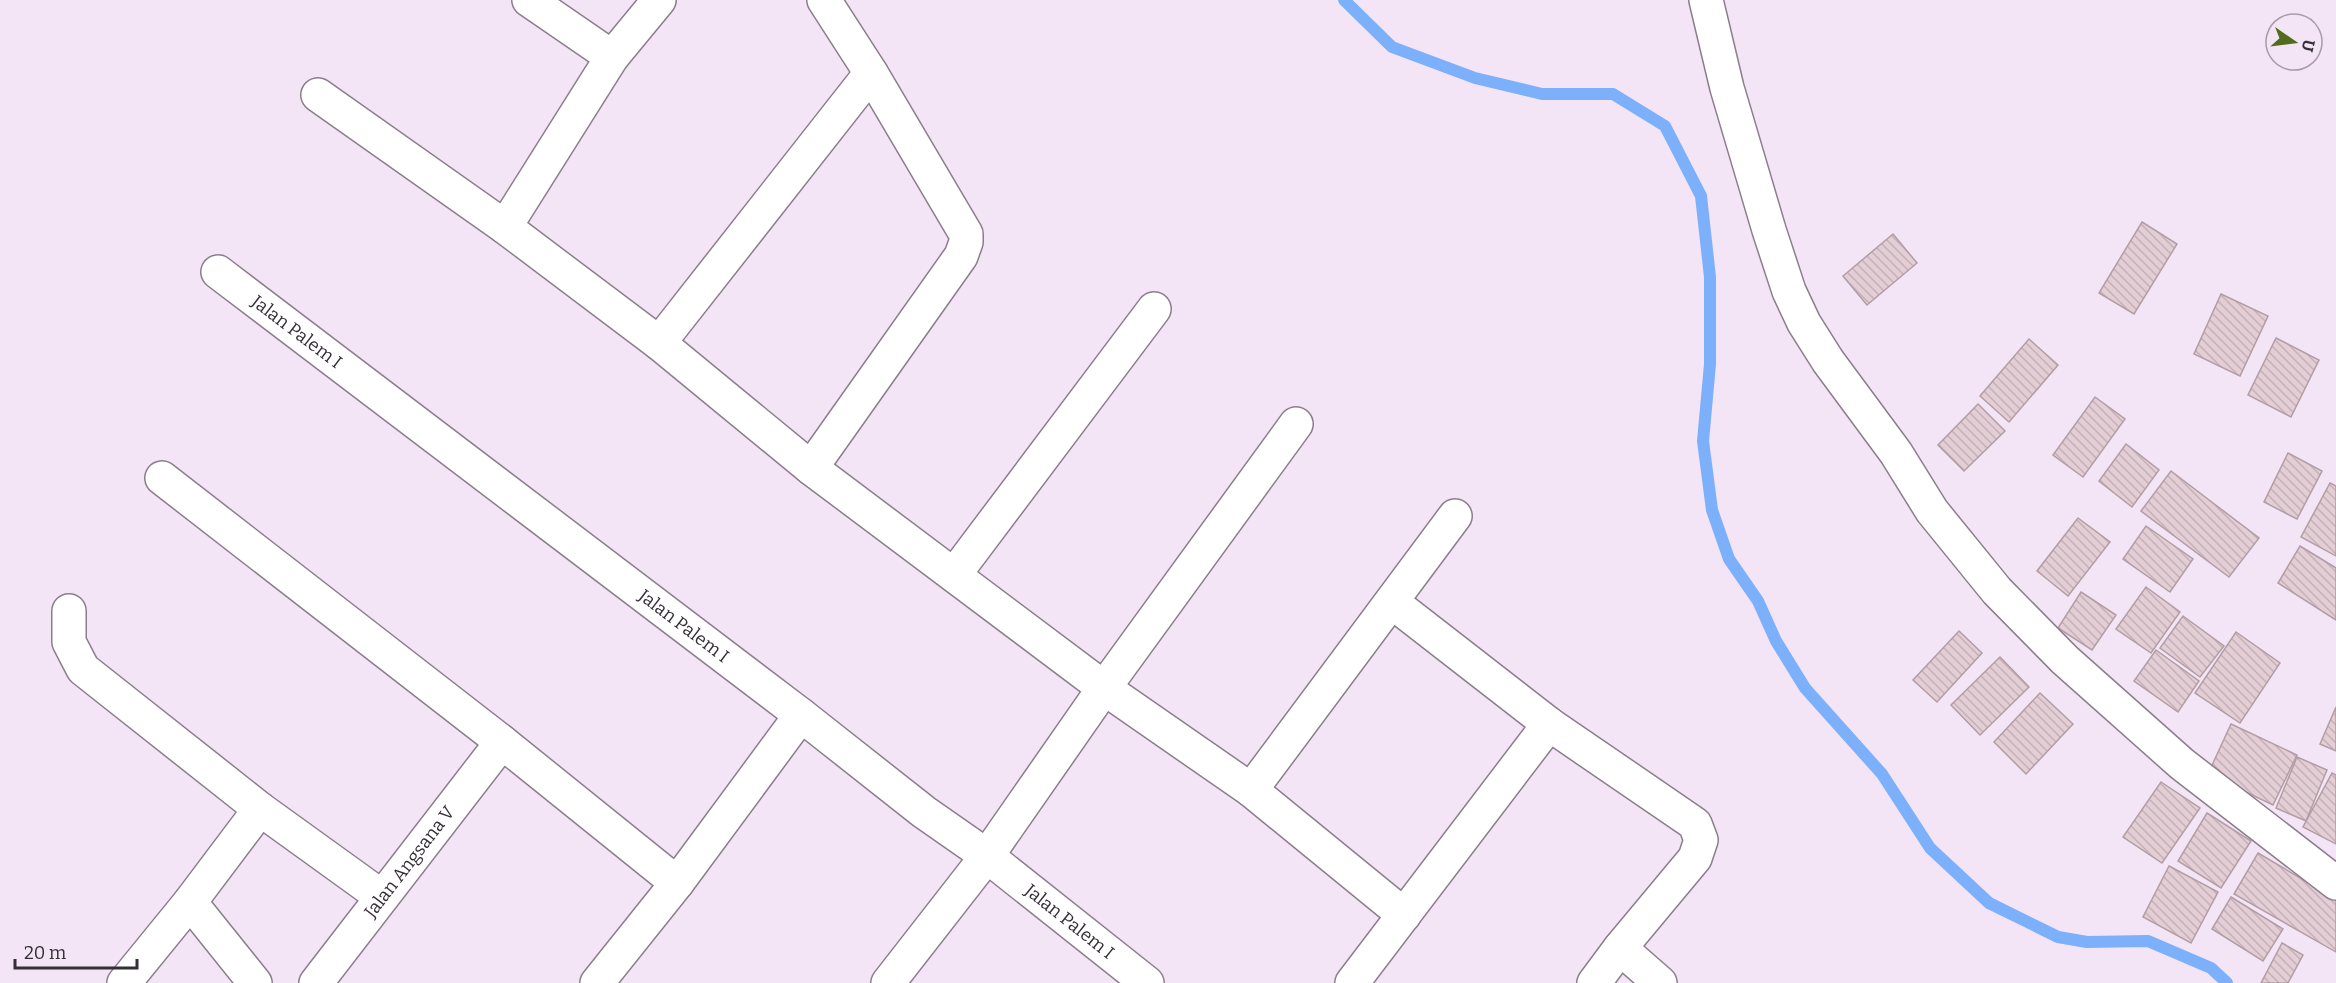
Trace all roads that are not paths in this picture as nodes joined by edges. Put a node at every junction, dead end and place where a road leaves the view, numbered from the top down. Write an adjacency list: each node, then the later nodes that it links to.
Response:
1 (529, 0): 5 (street)
2 (659, 0): 5 (street)
3 (824, 0): 6 (street)
4 (1706, 0): 27 (street)
5 (612, 57): 8 (street)
6 (872, 73): 11 (street); 13 (street)
7 (318, 95): 8 (street)
8 (505, 227): 11 (street)
9 (218, 272): 20 (street, Jalan Palem I)
10 (1154, 309): 16 (street)
11 (659, 344): 13 (street)
12 (1296, 424): 19 (street)
13 (811, 468): 16 (street)
14 (162, 478): 22 (street)
15 (1455, 516): 17 (street)
16 (954, 575): 19 (street)
17 (1392, 602): 21 (street); 23 (street)
18 (69, 611): 24 (street)
19 (1104, 688): 23 (street); 25 (street)
20 (801, 715): 25 (street, Jalan Palem I); 26 (street)
21 (1549, 724): 30 (street); 31 (street)
22 (502, 742): 26 (street); 28 (street, Jalan Angsana V)
23 (1251, 790): 30 (street)
24 (260, 809): 28 (street); 29 (street)
25 (987, 856): 36 (street); 37 (street, Jalan Palem I)
26 (677, 883): 35 (street)
27 (2336, 883)
28 (382, 897): 34 (street, Jalan Angsana V)
29 (190, 902): 32 (street); 33 (street)
30 (1404, 915): 38 (street)
31 (1620, 948): 39 (street); 40 (street)
32 (124, 983)
33 (255, 983)
34 (316, 983)
35 (597, 983)
36 (888, 983)
37 (1147, 983)
38 (1352, 983)
39 (1594, 983)
40 (1660, 983)

